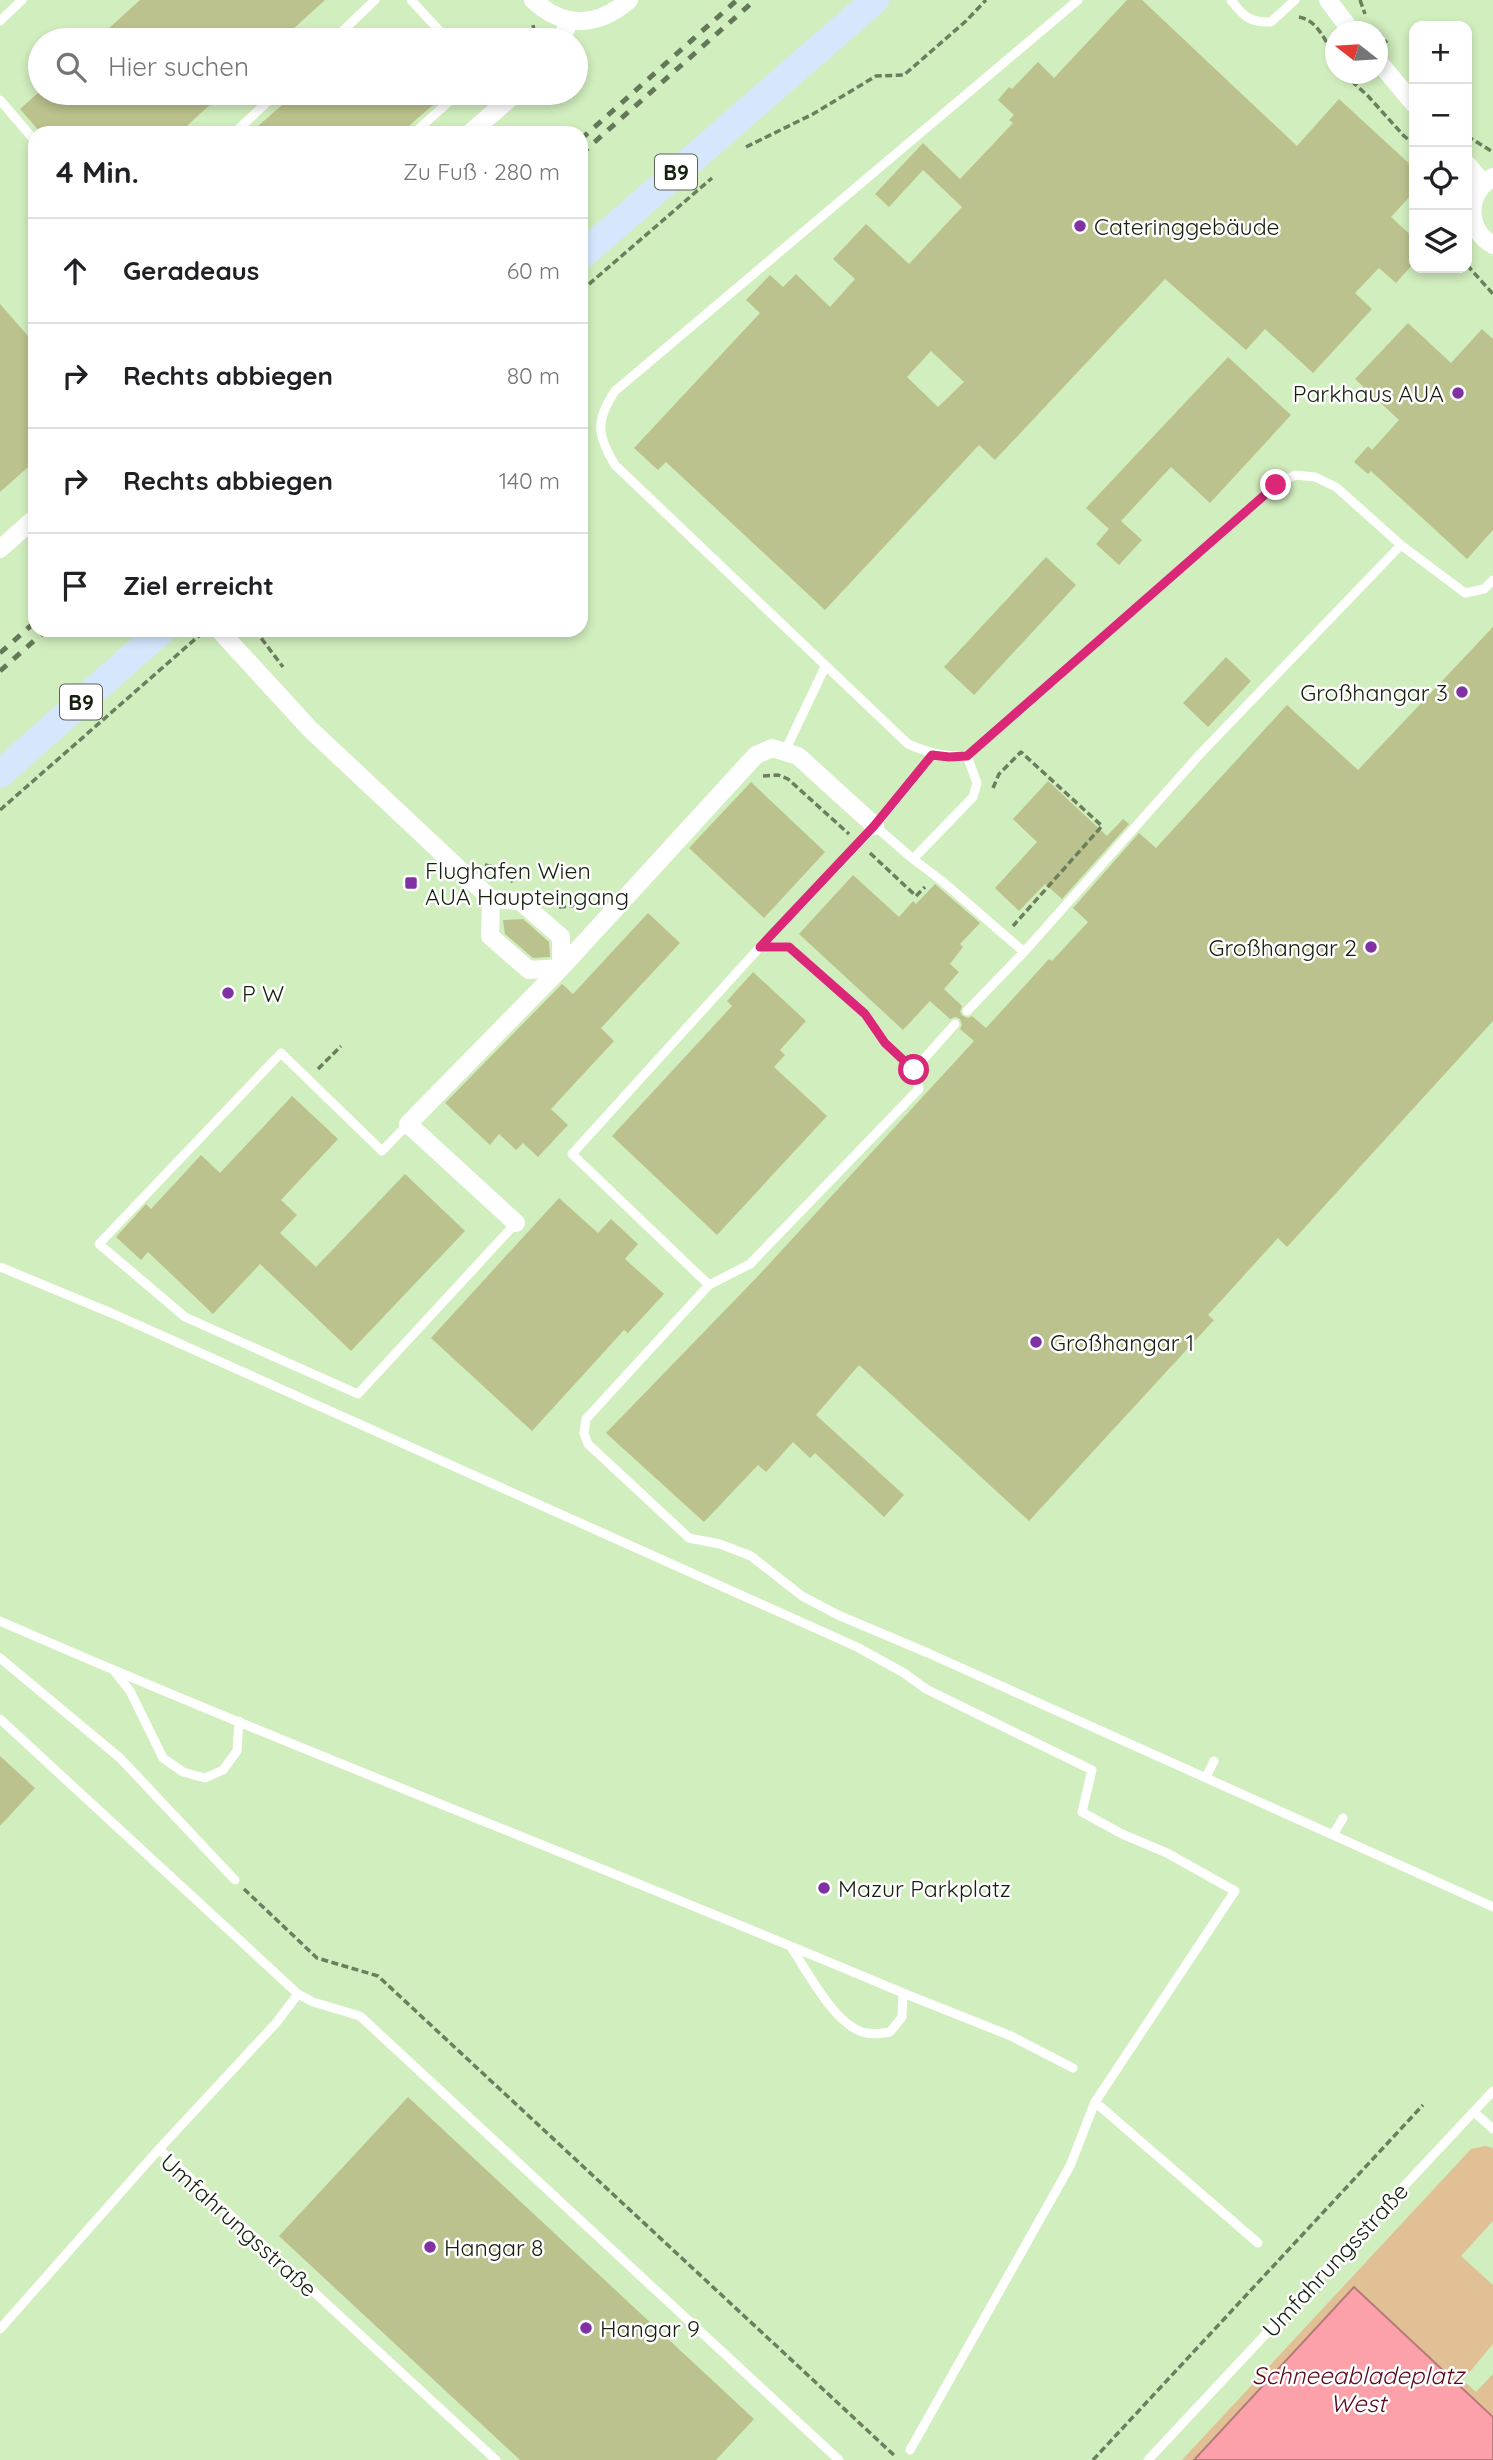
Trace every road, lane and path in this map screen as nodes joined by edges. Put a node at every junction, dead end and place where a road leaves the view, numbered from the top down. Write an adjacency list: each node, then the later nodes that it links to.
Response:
1 (22, 0): 13 (lane)
2 (375, 0): 16 (lane)
3 (411, 0): 17 (lane)
4 (533, 0): 14 (street)
5 (629, 0): 14 (street)
6 (875, 0): 39 (main road, B9)
7 (986, 0): 34 (path)
8 (1078, 0): 50 (lane)
9 (1231, 0): 12 (lane)
10 (1295, 0): 12 (lane)
11 (1328, 0): 15 (street)
12 (1285, 9): 19 (path)
13 (0, 20)
14 (569, 20): 18 (street)
15 (1344, 21)
16 (346, 28)
17 (436, 28)
18 (566, 28)
19 (1325, 40)
20 (1388, 74): 22 (street)
21 (1354, 84): 31 (path)
22 (1409, 98)
23 (0, 100): 30 (lane)
24 (264, 105): 27 (lane)
25 (445, 105): 28 (lane)
26 (496, 105): 29 (street)
27 (242, 126)
28 (422, 126)
29 (477, 126)
30 (28, 133)
31 (1409, 140)
32 (1472, 141): 33 (path)
33 (1493, 152)
34 (737, 156)
35 (1472, 168): 37 (street)
36 (717, 174): 41 (path)
37 (1488, 180): 38 (street)
38 (1493, 245)
39 (588, 250)
40 (1472, 270): 42 (path)
41 (588, 285)
42 (1493, 293)
43 (28, 524): 45 (street)
44 (1401, 545): 46 (lane); 53 (lane); 62 (lane)
45 (0, 549)
46 (1493, 580)
47 (154, 637): 54 (main road, B9)
48 (198, 637): 56 (path)
49 (225, 637): 59 (street)
50 (825, 667): 51 (lane); 52 (lane)
51 (785, 751): 57 (street); 63 (street)
52 (932, 755): 53 (lane); 57 (lane)
53 (967, 756): 58 (lane)
54 (0, 774)
55 (989, 797): 60 (path)
56 (0, 810)
57 (874, 826): 58 (lane); 61 (lane)
58 (913, 859): 60 (lane)
59 (491, 899): 63 (street); 63 (street)
60 (1005, 935): 62 (lane)
61 (760, 947): 67 (lane); 72 (lane)
62 (1024, 952): 64 (lane)
63 (561, 968): 69 (street)
64 (967, 1011)
65 (955, 1024): 67 (lane)
66 (341, 1046): 68 (path)
67 (914, 1070): 72 (lane)
68 (307, 1080): 69 (lane); 70 (lane)
69 (408, 1124): 70 (street)
70 (516, 1223)
71 (0, 1268): 89 (lane)
72 (709, 1285): 79 (lane)
73 (0, 1620): 75 (lane)
74 (0, 1658): 82 (lane)
75 (114, 1671): 77 (lane); 77 (lane)
76 (0, 1719): 86 (lane)
77 (239, 1721): 84 (lane)
78 (1213, 1761): 79 (lane)
79 (1206, 1777): 81 (lane)
80 (1343, 1818): 81 (lane)
81 (1334, 1835): 83 (lane)
82 (235, 1880): 99 (path)
83 (1493, 1907)
84 (791, 1947): 85 (lane); 85 (lane)
85 (903, 1993): 87 (lane)
86 (298, 1994): 93 (lane); 98 (lane)
87 (1073, 2068)
88 (1493, 2091): 91 (lane, Umfahrungsstraße)
89 (1095, 2102): 94 (lane); 96 (lane)
90 (1423, 2105): 100 (path)
91 (1474, 2112): 92 (lane); 101 (lane, Umfahrungsstraße)
92 (1493, 2129)
93 (159, 2149): 95 (lane, Umfahrungsstraße); 97 (lane, Umfahrungsstraße)
94 (1258, 2243)
95 (0, 2329)
96 (910, 2450)
97 (496, 2460)
98 (839, 2460)
99 (899, 2460)
100 (1093, 2460)
101 (1148, 2460)

